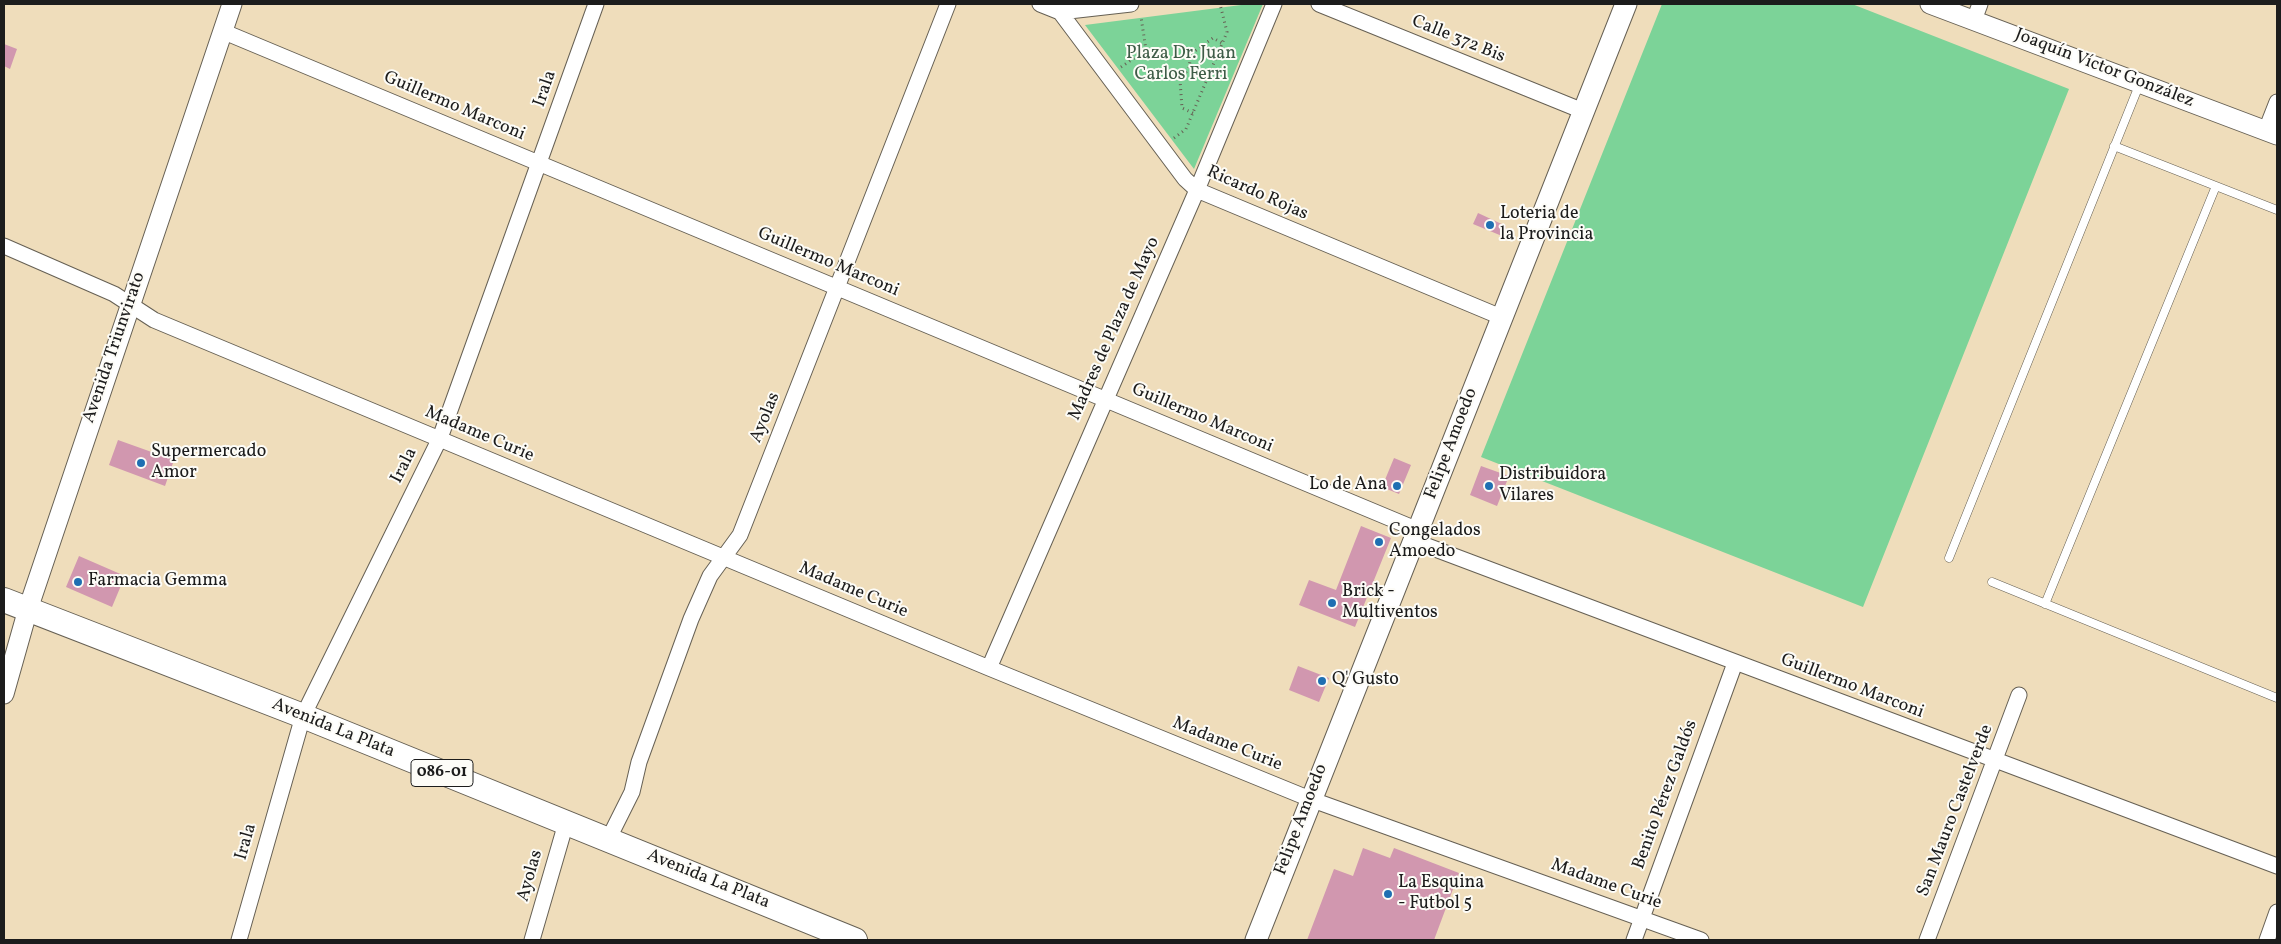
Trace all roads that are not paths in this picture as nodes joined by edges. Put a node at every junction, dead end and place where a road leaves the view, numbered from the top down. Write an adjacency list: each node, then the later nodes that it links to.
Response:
1 (232, 4): 12 (street, Avenida Triunvirato)
2 (596, 4): 18 (street, Irala)
3 (948, 4): 23 (street, Ayolas)
4 (1040, 4): 10 (street)
5 (1274, 4): 20 (street, Madres de Plaza de Mayo)
6 (1319, 4): 15 (street, Calle 372 Bis)
7 (1626, 4): 15 (main road, Felipe Amoedo)
8 (1930, 4): 11 (street, Joaquín Víctor González)
9 (1136, 8): 10 (street)
10 (1060, 12): 20 (street, Ricardo Rojas)
11 (1977, 12): 13 (street, Joaquín Víctor González)
12 (222, 32): 18 (street, Guillermo Marconi); 24 (street, Avenida Triunvirato)
13 (2140, 83): 16 (street, Joaquín Víctor González); 17 (lane)
14 (2277, 102): 16 (street)
15 (1583, 112): 25 (main road, Felipe Amoedo)
16 (2272, 132)
17 (2114, 146): 19 (lane); 30 (lane)
18 (540, 164): 23 (street, Guillermo Marconi); 27 (street, Irala)
19 (2216, 186): 21 (lane); 33 (lane)
20 (1197, 190): 25 (street, Ricardo Rojas); 26 (street, Madres de Plaza de Mayo)
21 (2277, 210)
22 (4, 246): 24 (street, Madame Curie)
23 (838, 287): 26 (street, Guillermo Marconi); 29 (street, Ayolas)
24 (130, 305): 27 (street, Madame Curie); 34 (street, Avenida Triunvirato)
25 (1501, 317): 28 (main road, Felipe Amoedo)
26 (1105, 398): 28 (street, Guillermo Marconi); 36 (street, Madres de Plaza de Mayo)
27 (440, 438): 29 (street, Madame Curie); 40 (street, Irala)
28 (1416, 536): 35 (street, Guillermo Marconi); 42 (main road, Felipe Amoedo)
29 (723, 558): 36 (street, Madame Curie); 44 (street, Ayolas)
30 (1949, 558)
31 (1992, 582): 33 (lane)
32 (4, 600): 34 (main road, Avenida La Plata / 086-01)
33 (2045, 604): 39 (lane)
34 (28, 610): 37 (street, Avenida Triunvirato); 40 (main road, Avenida La Plata / 086-01)
35 (1735, 663): 41 (street, Guillermo Marconi); 47 (street, Benito Pérez Galdós)
36 (989, 668): 42 (street, Madame Curie)
37 (4, 694)
38 (2020, 695): 41 (street, San Mauro Castelverde)
39 (2277, 698)
40 (302, 716): 43 (main road, Avenida La Plata / 086-01); 48 (street, Irala)
41 (1996, 760): 45 (street, Guillermo Marconi); 54 (street, San Mauro Castelverde)
42 (1310, 799): 47 (street, Madame Curie); 51 (main road, Felipe Amoedo)
43 (566, 823): 44 (main road, Avenida La Plata / 086-01); 49 (street, Ayolas)
44 (608, 840): 50 (main road, Avenida La Plata / 086-01)
45 (2277, 866)
46 (2277, 912): 55 (street)
47 (1641, 918): 52 (street, Benito Pérez Galdós); 53 (street, Madame Curie)
48 (239, 940)
49 (532, 940)
50 (855, 940)
51 (1256, 940)
52 (1634, 940)
53 (1701, 940)
54 (1927, 940)
55 (2267, 940)

